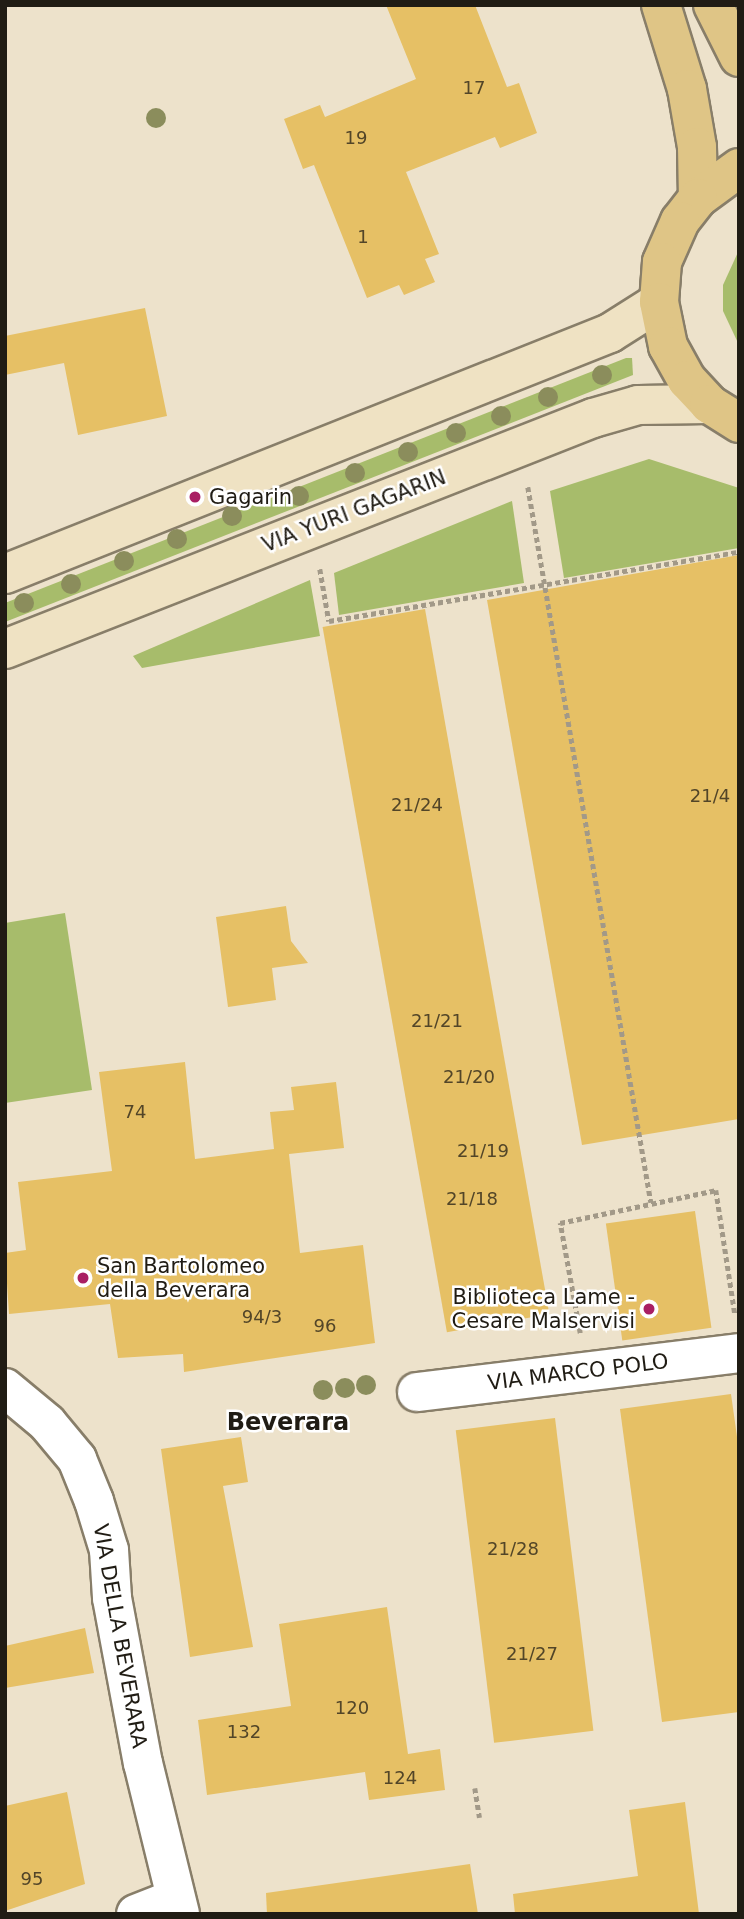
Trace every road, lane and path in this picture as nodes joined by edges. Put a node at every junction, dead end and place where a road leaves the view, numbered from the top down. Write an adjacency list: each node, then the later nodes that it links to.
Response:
1 (661, 5): 5 (main road)
2 (713, 5): 3 (main road)
3 (739, 57)
4 (739, 168): 5 (main road)
5 (698, 198): 6 (main road)
6 (659, 302): 7 (main road); 11 (main road)
7 (724, 413): 13 (main road, VIA YURI GAGARIN)
8 (527, 483): 12 (path)
9 (739, 552): 12 (path)
10 (320, 569): 12 (path)
11 (5, 575)
12 (546, 584): 14 (path)
13 (5, 649)
14 (651, 1202): 15 (path); 16 (path)
15 (738, 1339): 16 (street, VIA MARCO POLO)
16 (587, 1371): 18 (street, VIA MARCO POLO)
17 (5, 1388): 21 (street, VIA DELLA BEVERARA)
18 (417, 1392)
19 (475, 1788): 20 (path)
20 (480, 1818)
21 (177, 1906): 22 (street)
22 (136, 1914)

